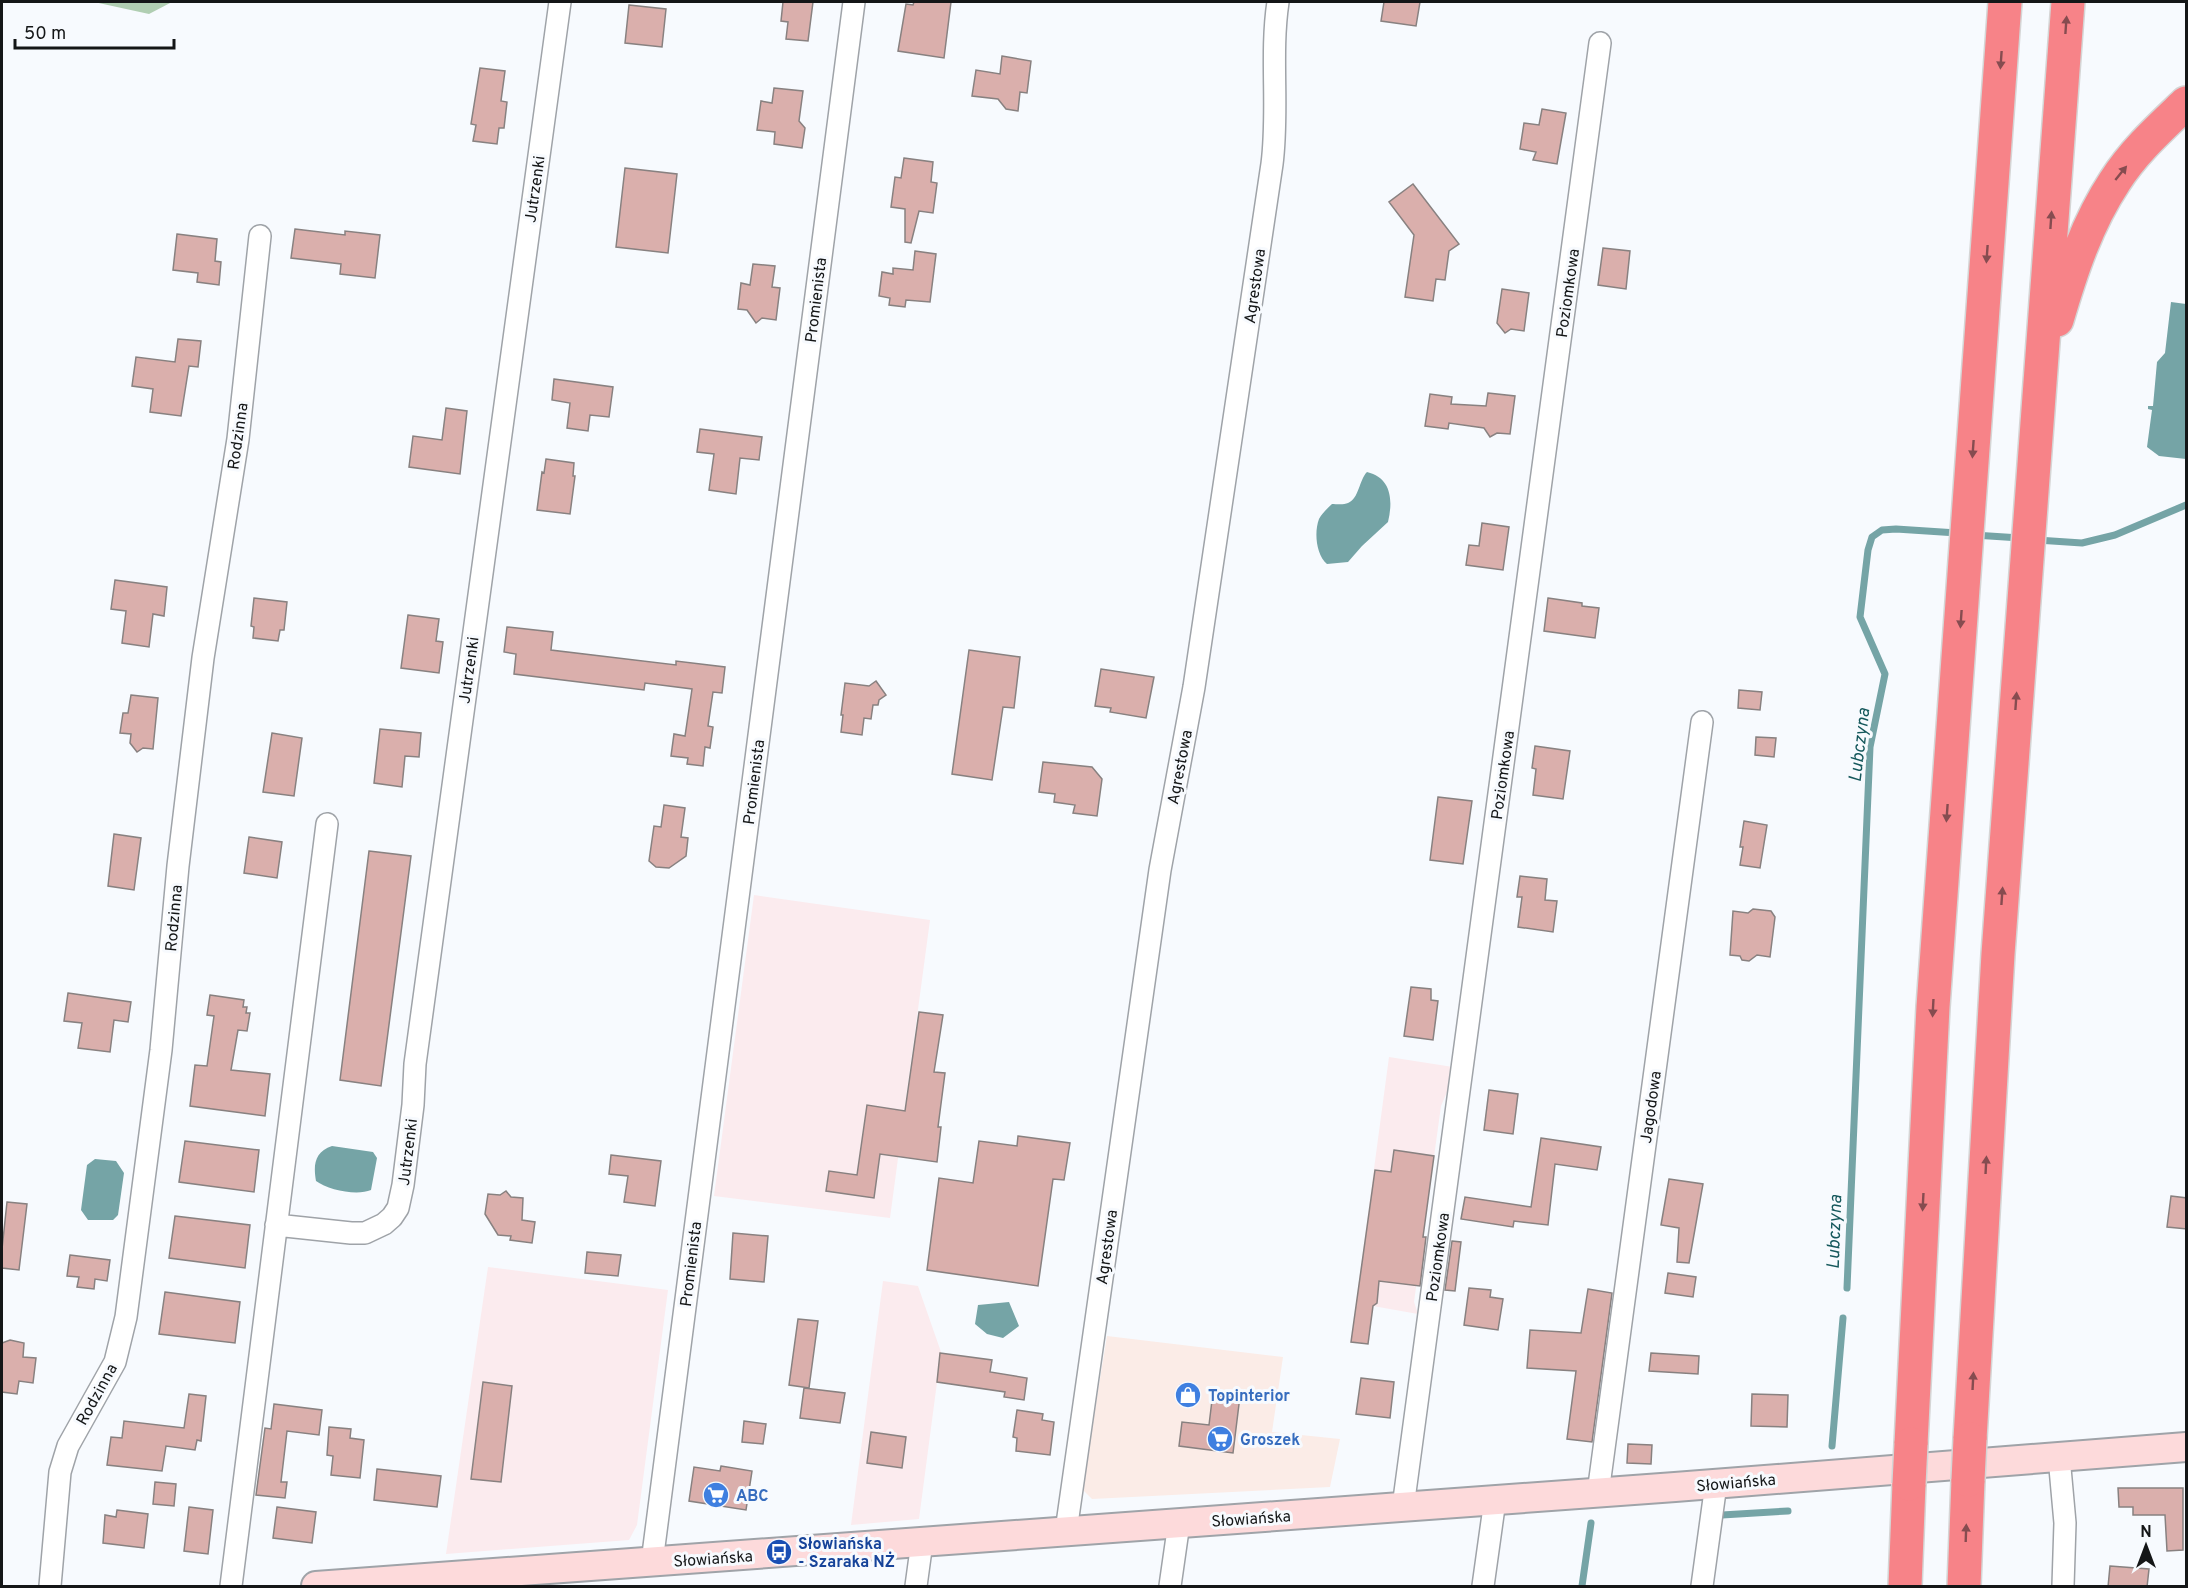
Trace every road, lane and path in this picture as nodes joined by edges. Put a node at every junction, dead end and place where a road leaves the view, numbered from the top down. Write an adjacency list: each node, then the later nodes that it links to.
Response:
1 (560, 2): 12 (street, Jutrzenki)
2 (854, 2): 22 (street, Promienista)
3 (1278, 2): 20 (street, Agrestowa)
4 (2005, 2): 31 (highway, one-way to 31, bridge)
5 (2068, 2): 9 (highway, one-way to 5)
6 (1600, 43): 18 (street, Poziomkowa)
7 (2187, 103): 9 (highway, one-way to 7)
8 (260, 236): 24 (street, Rodzinna)
9 (2038, 383): 32 (highway, one-way to 9, bridge)
10 (1702, 722): 16 (street, Jagodowa)
11 (327, 824): 12 (street)
12 (276, 1226): 25 (street)
13 (2187, 1447): 14 (street, Słowiańska)
14 (2059, 1458): 15 (street, Słowiańska); 33 (street)
15 (1716, 1484): 16 (street, Słowiańska); 30 (street)
16 (1598, 1493): 17 (street, Słowiańska)
17 (1494, 1500): 18 (street, Słowiańska); 29 (street)
18 (1403, 1507): 19 (street, Słowiańska)
19 (1179, 1523): 20 (street, Słowiańska); 28 (street)
20 (1066, 1531): 21 (street, Słowiańska)
21 (922, 1542): 22 (street, Słowiańska); 27 (street)
22 (652, 1562): 23 (street, Słowiańska)
23 (398, 1583): 26 (street, Słowiańska)
24 (50, 1587)
25 (231, 1587)
26 (316, 1587)
27 (916, 1587)
28 (1170, 1587)
29 (1483, 1587)
30 (1702, 1587)
31 (1905, 1587)
32 (1964, 1587)
33 (2063, 1587)

